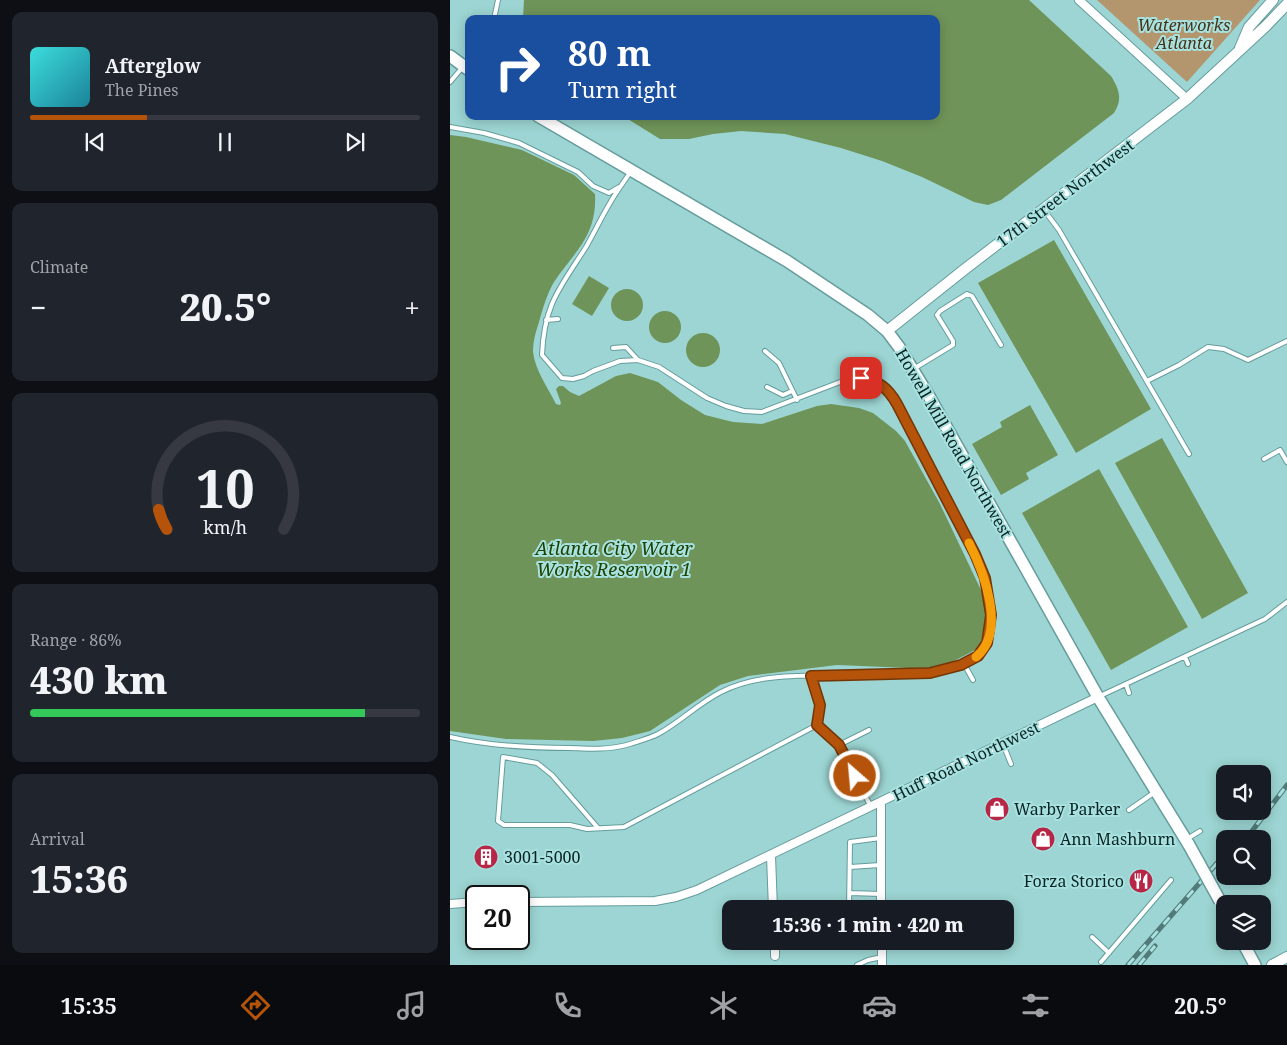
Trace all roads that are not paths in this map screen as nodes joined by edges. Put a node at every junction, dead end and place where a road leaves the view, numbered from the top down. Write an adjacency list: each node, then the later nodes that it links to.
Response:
1 (498, 0): 5 (lane)
2 (1079, 0): 11 (street)
3 (1273, 0): 6 (street, 17th Street Northwest)
4 (1286, 6): 6 (street, 17th Street Northwest)
5 (495, 15)
6 (1239, 51): 11 (street, 17th Street Northwest)
7 (450, 56): 8 (main road)
8 (465, 67)
9 (465, 69): 10 (lane)
10 (450, 82)
11 (1187, 100): 16 (street, 17th Street Northwest)
12 (545, 120): 14 (main road, Howell Mill Road Northwest)
13 (450, 128): 15 (lane)
14 (631, 171): 15 (lane); 19 (main road, Howell Mill Road Northwest)
15 (622, 186): 18 (lane)
16 (1044, 210): 19 (street, 17th Street Northwest); 27 (lane)
17 (558, 319): 18 (lane)
18 (546, 320): 24 (lane)
19 (887, 331): 25 (main road, Howell Mill Road Northwest)
20 (1287, 341): 27 (lane)
21 (1001, 344): 25 (lane)
22 (613, 348): 24 (lane)
23 (765, 351): 30 (lane)
24 (638, 360): 31 (lane)
25 (913, 369): 45 (main road, Howell Mill Road Northwest)
26 (825, 381): 28 (lane)
27 (1146, 381): 32 (lane)
28 (828, 386): 31 (lane); 39 (lane)
29 (767, 387): 30 (lane)
30 (792, 391): 31 (lane)
31 (797, 400)
32 (1189, 454)
33 (1264, 459): 34 (lane)
34 (1287, 462)
35 (1287, 602): 36 (lane, Huff Road Northwest)
36 (1205, 647): 37 (lane); 38 (lane, Huff Road Northwest)
37 (1208, 652)
38 (1184, 657): 40 (lane); 43 (lane, Huff Road Northwest)
39 (964, 664): 41 (lane); 42 (lane)
40 (1188, 664)
41 (811, 676): 46 (lane); 48 (lane)
42 (973, 680)
43 (1126, 684): 44 (lane); 45 (lane, Huff Road Northwest)
44 (1129, 693)
45 (1098, 697): 49 (street, Huff Road Northwest); 52 (main road, Howell Mill Road Northwest)
46 (817, 725): 50 (lane); 56 (lane)
47 (870, 730): 50 (lane)
48 (450, 737)
49 (1003, 744): 51 (lane); 53 (street, Huff Road Northwest)
50 (839, 745): 54 (lane)
51 (1011, 764)
52 (1155, 792): 55 (lane); 59 (main road, Howell Mill Road Northwest)
53 (881, 803): 54 (street, Huff Road Northwest); 58 (street)
54 (871, 808): 60 (street, Huff Road Northwest)
55 (1129, 810)
56 (598, 828): 56 (lane)
57 (1200, 831): 59 (lane)
58 (881, 838): 61 (street); 62 (lane)
59 (1187, 843): 66 (main road, Howell Mill Road Northwest, bridge)
60 (771, 856): 67 (street); 70 (street, Huff Road Northwest)
61 (881, 865): 62 (lane); 65 (street)
62 (850, 867): 64 (lane)
63 (1172, 880): 76 (lane)
64 (850, 893): 65 (lane); 68 (lane)
65 (881, 894): 69 (street)
66 (1217, 895)
67 (773, 900)
68 (850, 900)
69 (881, 900)
70 (530, 902)
71 (465, 903): 72 (street)
72 (450, 904)
73 (1092, 937): 76 (lane)
74 (775, 950): 77 (street)
75 (1247, 950): 82 (main road)
76 (1109, 952): 80 (lane)
77 (775, 956)
78 (1287, 957): 83 (street)
79 (882, 961): 81 (lane)
80 (1101, 962)
81 (857, 965)
82 (1255, 965)
83 (1272, 965)

